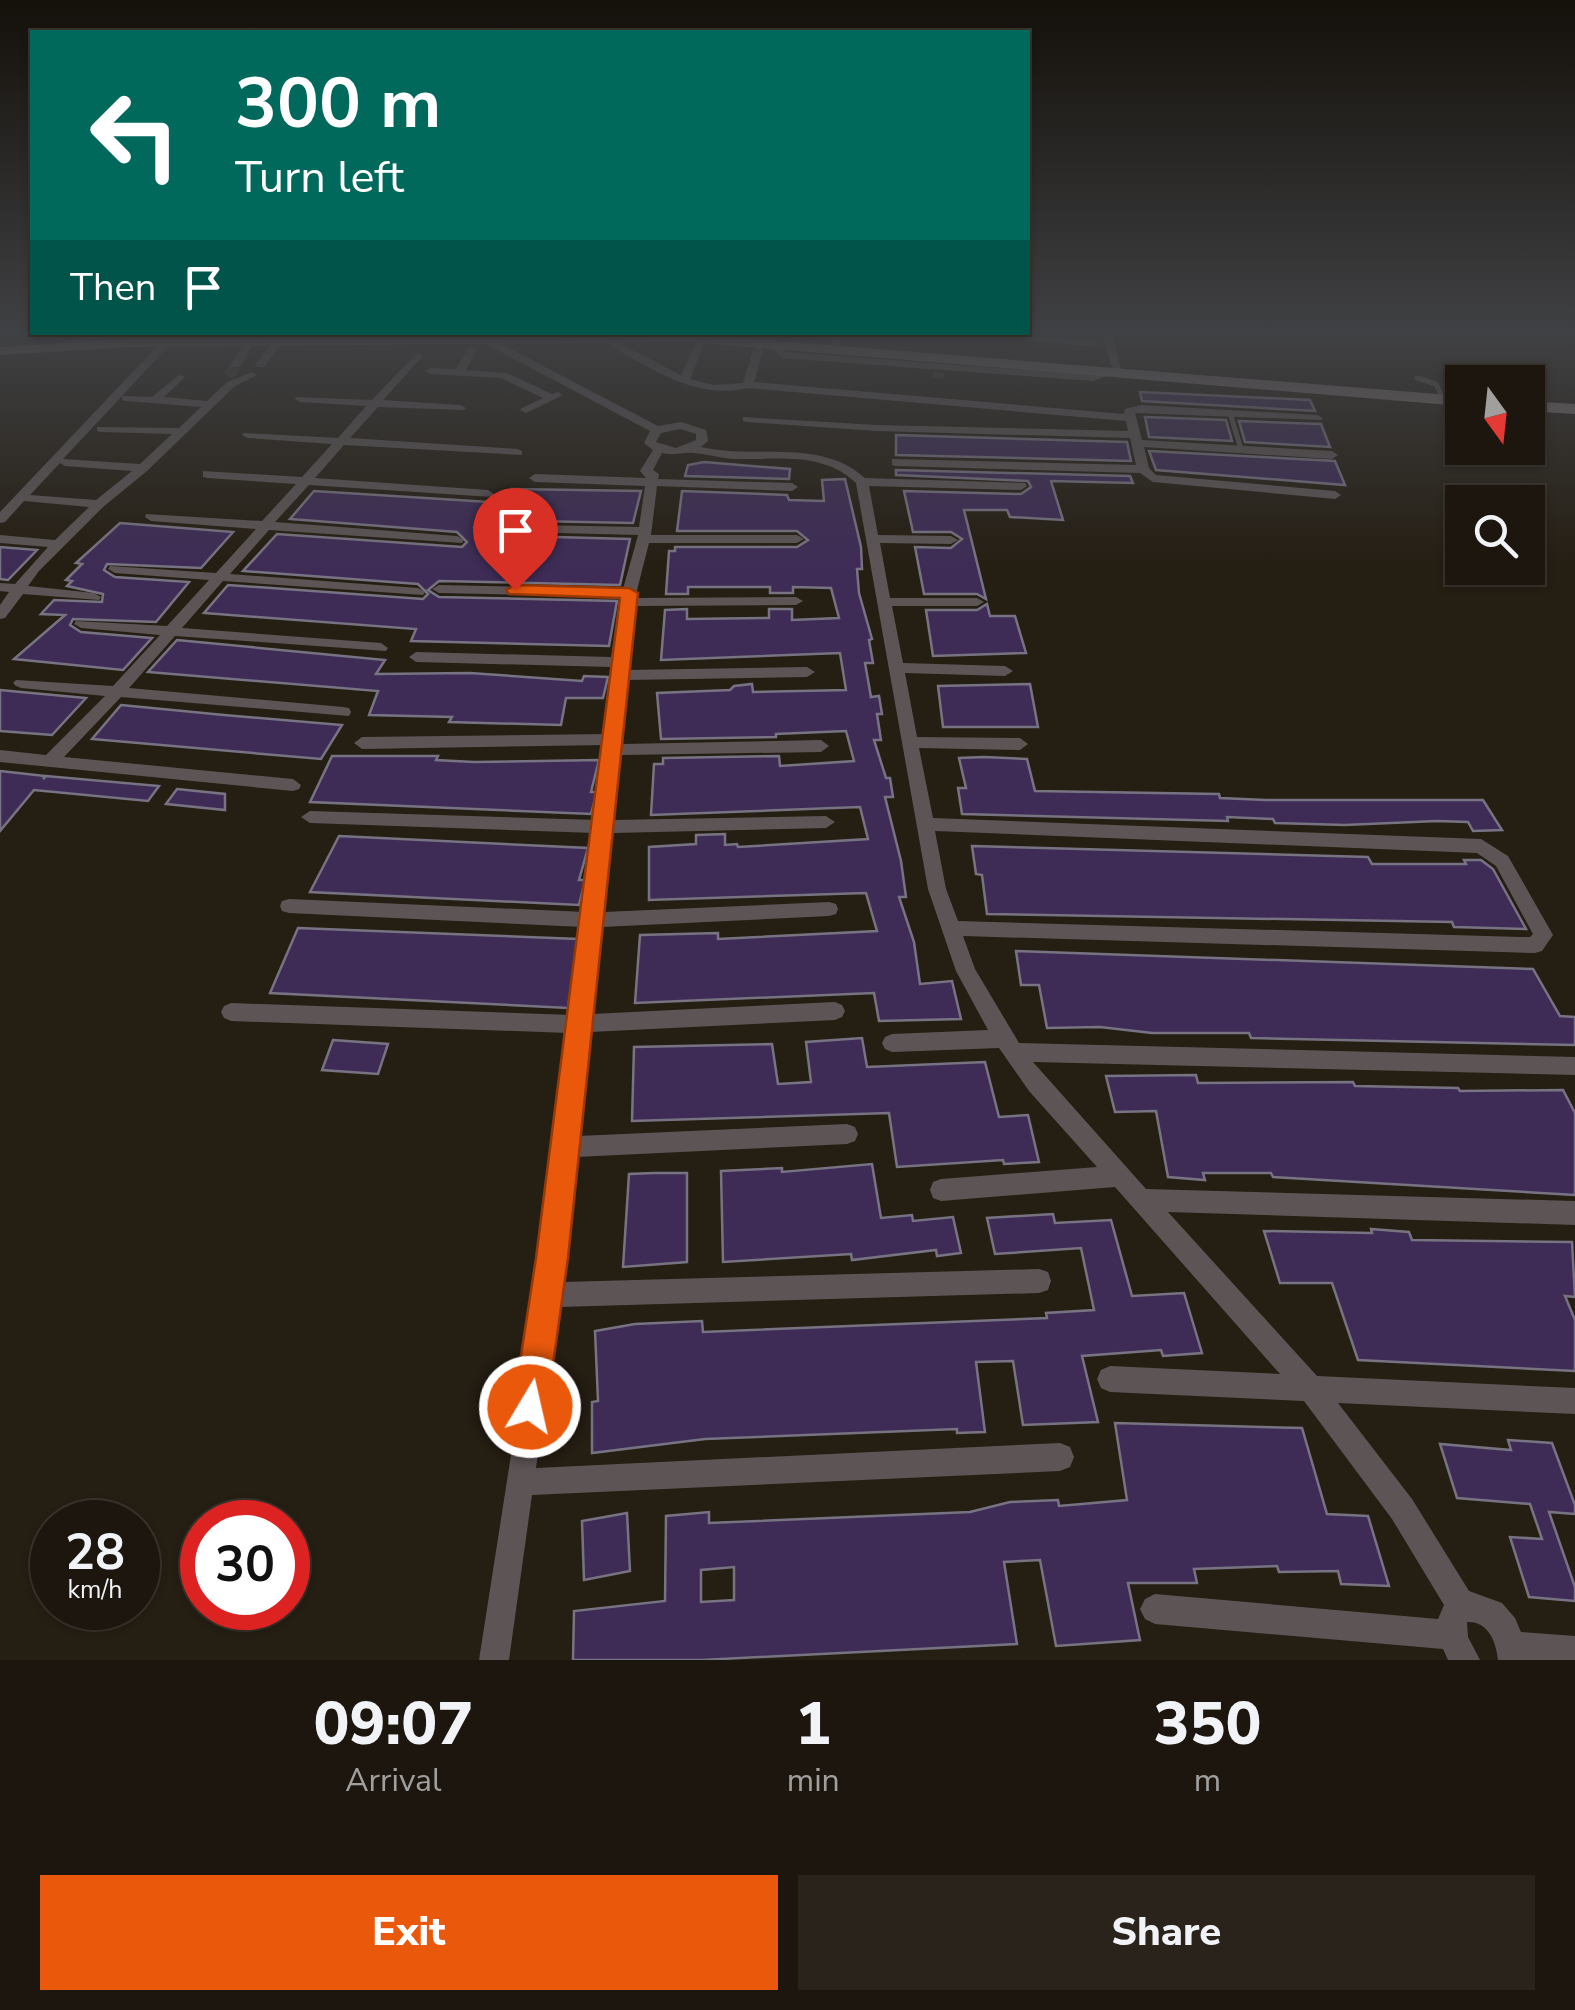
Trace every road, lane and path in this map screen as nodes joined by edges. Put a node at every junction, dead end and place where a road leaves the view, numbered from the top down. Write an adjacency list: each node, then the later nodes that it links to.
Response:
1 (103, 409): 42 (street)
2 (204, 409): 16 (street)
3 (371, 409): 19 (street)
4 (617, 409): 15 (street)
5 (882, 409): 13 (street)
6 (1058, 409): 10 (street)
7 (1134, 409): 10 (street)
8 (1167, 409): 9 (street)
9 (1230, 413): 11 (street); 22 (lane)
10 (1129, 418): 18 (street)
11 (1317, 418)
12 (747, 420): 13 (street)
13 (877, 428): 18 (street)
14 (101, 429): 16 (street)
15 (656, 430): 20 (street); 21 (street)
16 (178, 431): 28 (street)
17 (248, 435): 19 (street)
18 (1135, 439): 22 (street); 29 (street)
19 (342, 440): 23 (street); 33 (street)
20 (697, 445): 24 (street); 34 (street)
21 (659, 449): 24 (street); 32 (street)
22 (1240, 449): 25 (street)
23 (518, 452)
24 (675, 452): 32 (street)
25 (1332, 455)
26 (64, 462): 28 (street)
27 (896, 462): 29 (street)
28 (143, 468): 40 (street)
29 (1143, 468): 38 (street)
30 (208, 474): 33 (street)
31 (534, 478): 32 (street)
32 (652, 478): 36 (street); 45 (street)
33 (305, 480): 37 (street); 43 (street)
34 (862, 482): 35 (street); 47 (street)
35 (1021, 486)
36 (792, 487)
37 (488, 494)
38 (1335, 495)
39 (26, 498): 40 (street)
40 (100, 504): 51 (street)
41 (151, 517): 43 (street)
42 (0, 519)
43 (261, 527): 49 (street); 53 (street)
44 (484, 528): 45 (street)
45 (645, 535): 46 (street); 59 (street)
46 (797, 539)
47 (874, 539): 50 (street); 61 (street)
48 (0, 540): 51 (street)
49 (458, 540)
50 (951, 540)
51 (58, 544): 55 (street)
52 (115, 568): 53 (street)
53 (218, 576): 57 (street); 65 (street)
54 (0, 586): 55 (street)
55 (16, 588): 58 (street); 63 (street)
56 (439, 589): 59 (street)
57 (418, 592)
58 (94, 597)
59 (629, 598): 60 (street); 68 (street)
60 (796, 602)
61 (886, 602): 62 (street); 69 (street)
62 (977, 602)
63 (0, 615)
64 (81, 624): 65 (street)
65 (170, 632): 66 (street); 73 (street)
66 (381, 648)
67 (416, 656): 68 (street)
68 (620, 668): 71 (street); 77 (street)
69 (897, 668): 70 (street); 75 (street)
70 (1005, 671)
71 (807, 672)
72 (21, 683): 73 (street)
73 (116, 694): 74 (street); 81 (street)
74 (343, 712)
75 (911, 742): 78 (street); 85 (street)
76 (362, 743): 77 (street)
77 (614, 744): 79 (street); 86 (street)
78 (1020, 744)
79 (821, 746)
80 (0, 756): 81 (street)
81 (50, 761): 82 (street)
82 (293, 785)
83 (310, 817): 86 (street)
84 (826, 822): 86 (street)
85 (923, 824): 90 (street); 90 (street)
86 (604, 827): 89 (street)
87 (289, 906): 89 (street)
88 (829, 909): 89 (street)
89 (592, 920): 93 (street)
90 (948, 928): 95 (street)
91 (835, 1011): 93 (street)
92 (232, 1012): 93 (street)
93 (579, 1024): 98 (street)
94 (892, 1043): 95 (street)
95 (1009, 1045): 96 (street); 99 (street)
96 (1575, 1066)
97 (847, 1134): 98 (street)
98 (566, 1147): 104 (street)
99 (1118, 1176): 100 (street); 101 (street)
100 (940, 1190)
101 (1140, 1200): 102 (street); 106 (street)
102 (1575, 1213)
103 (1039, 1281): 104 (street)
104 (548, 1295): 109 (street)
105 (1110, 1380): 106 (street)
106 (1311, 1389): 107 (street); 111 (street)
107 (1575, 1402)
108 (1060, 1457): 109 (street)
109 (518, 1482): 114 (street)
110 (1155, 1608): 111 (street)
111 (1459, 1634): 113 (street)
112 (1575, 1651): 113 (street)
113 (1513, 1653)
114 (494, 1660)

